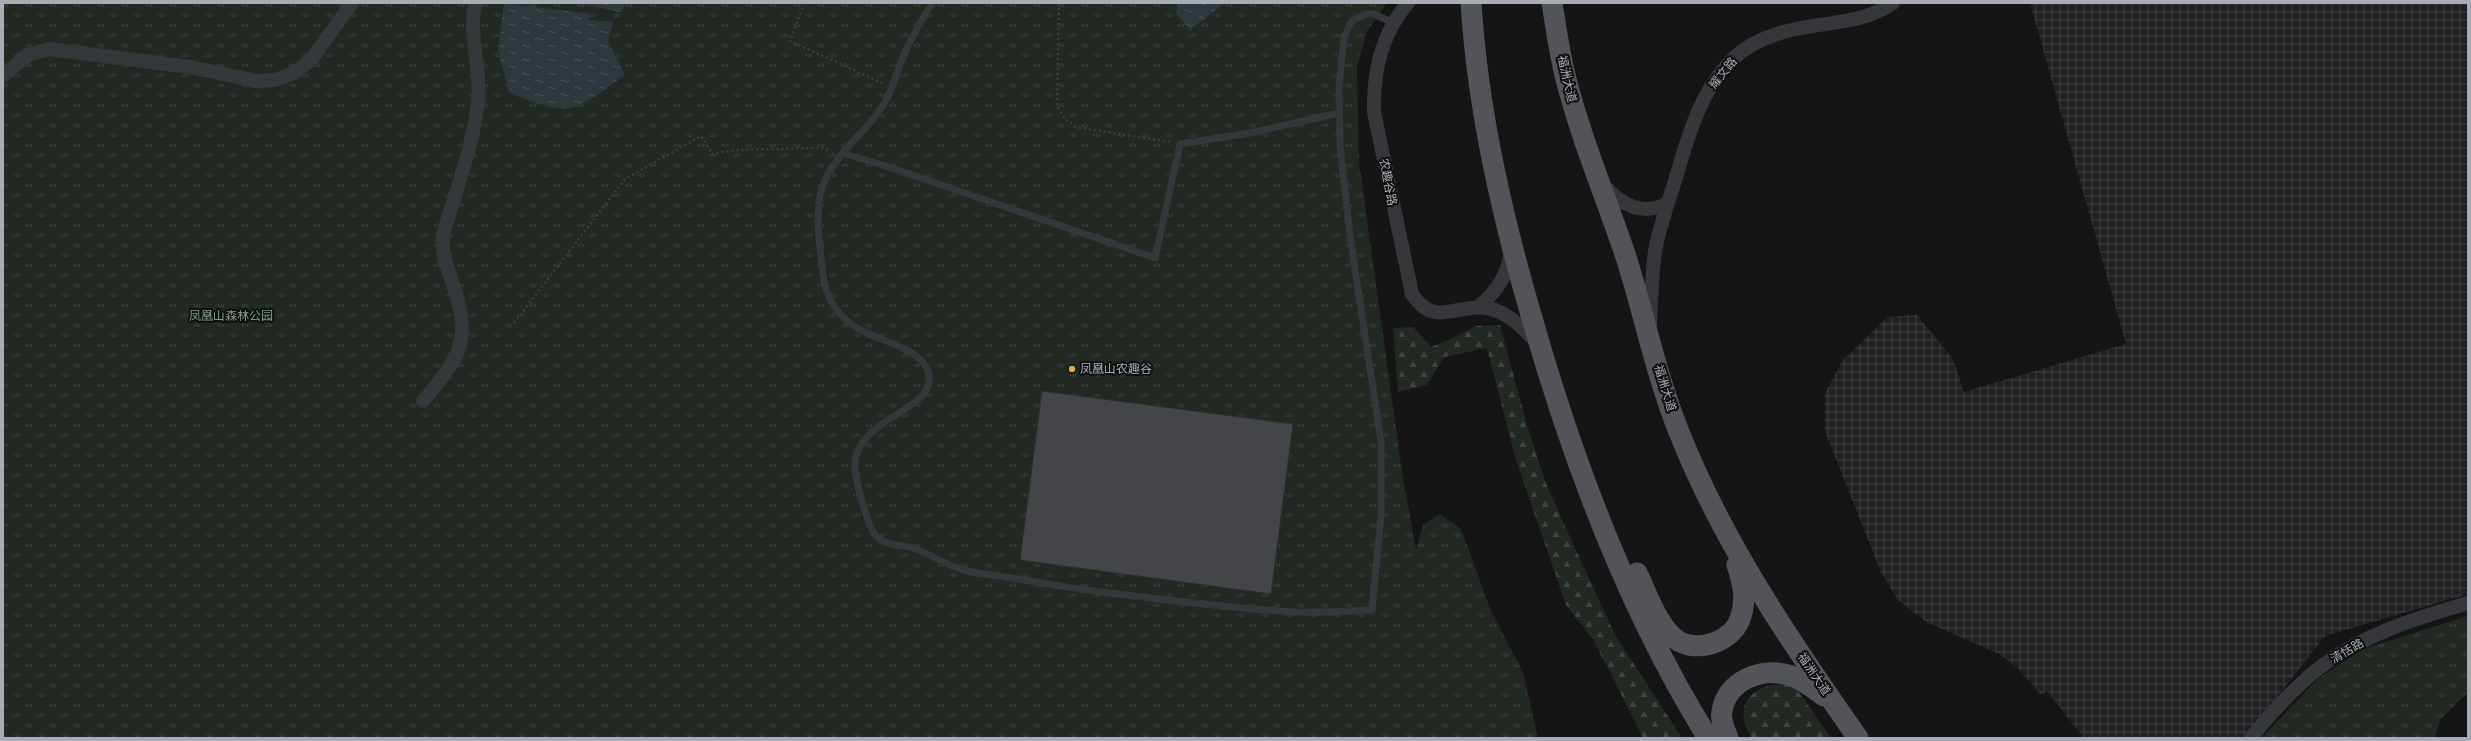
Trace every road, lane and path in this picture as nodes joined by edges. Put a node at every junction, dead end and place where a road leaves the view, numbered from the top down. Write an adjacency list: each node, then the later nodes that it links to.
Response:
1 (352, 3): 11 (street)
2 (476, 3): 23 (street)
3 (804, 3): 12 (path)
4 (932, 3): 12 (lane)
5 (1059, 3): 14 (path)
6 (1408, 3): 10 (street, 农趣谷路)
7 (1471, 3): 18 (main road)
8 (1552, 3): 16 (main road, 福洲大道)
9 (1893, 3): 17 (street, 耀文路)
10 (1394, 23): 13 (lane); 19 (street, 农趣谷路)
11 (3, 76)
12 (891, 88): 15 (lane)
13 (1339, 113): 14 (lane); 15 (lane)
14 (1180, 144): 15 (lane)
15 (842, 153): 20 (path)
16 (1597, 176): 17 (street); 21 (main road, 福洲大道)
17 (1668, 203): 21 (street, 耀文路)
18 (1511, 248): 19 (street); 22 (main road)
19 (1478, 307): 22 (street)
20 (514, 323)
21 (1650, 337): 25 (main road, 福洲大道)
22 (1540, 348): 24 (main road)
23 (423, 401)
24 (1588, 486): 25 (main road); 28 (main road)
25 (1725, 532): 27 (main road, 福洲大道)
26 (2468, 603): 31 (street, 清恬路)
27 (1833, 702): 29 (main road); 30 (main road, 福洲大道)
28 (1708, 738)
29 (1728, 738)
30 (1858, 738)
31 (2251, 738)

